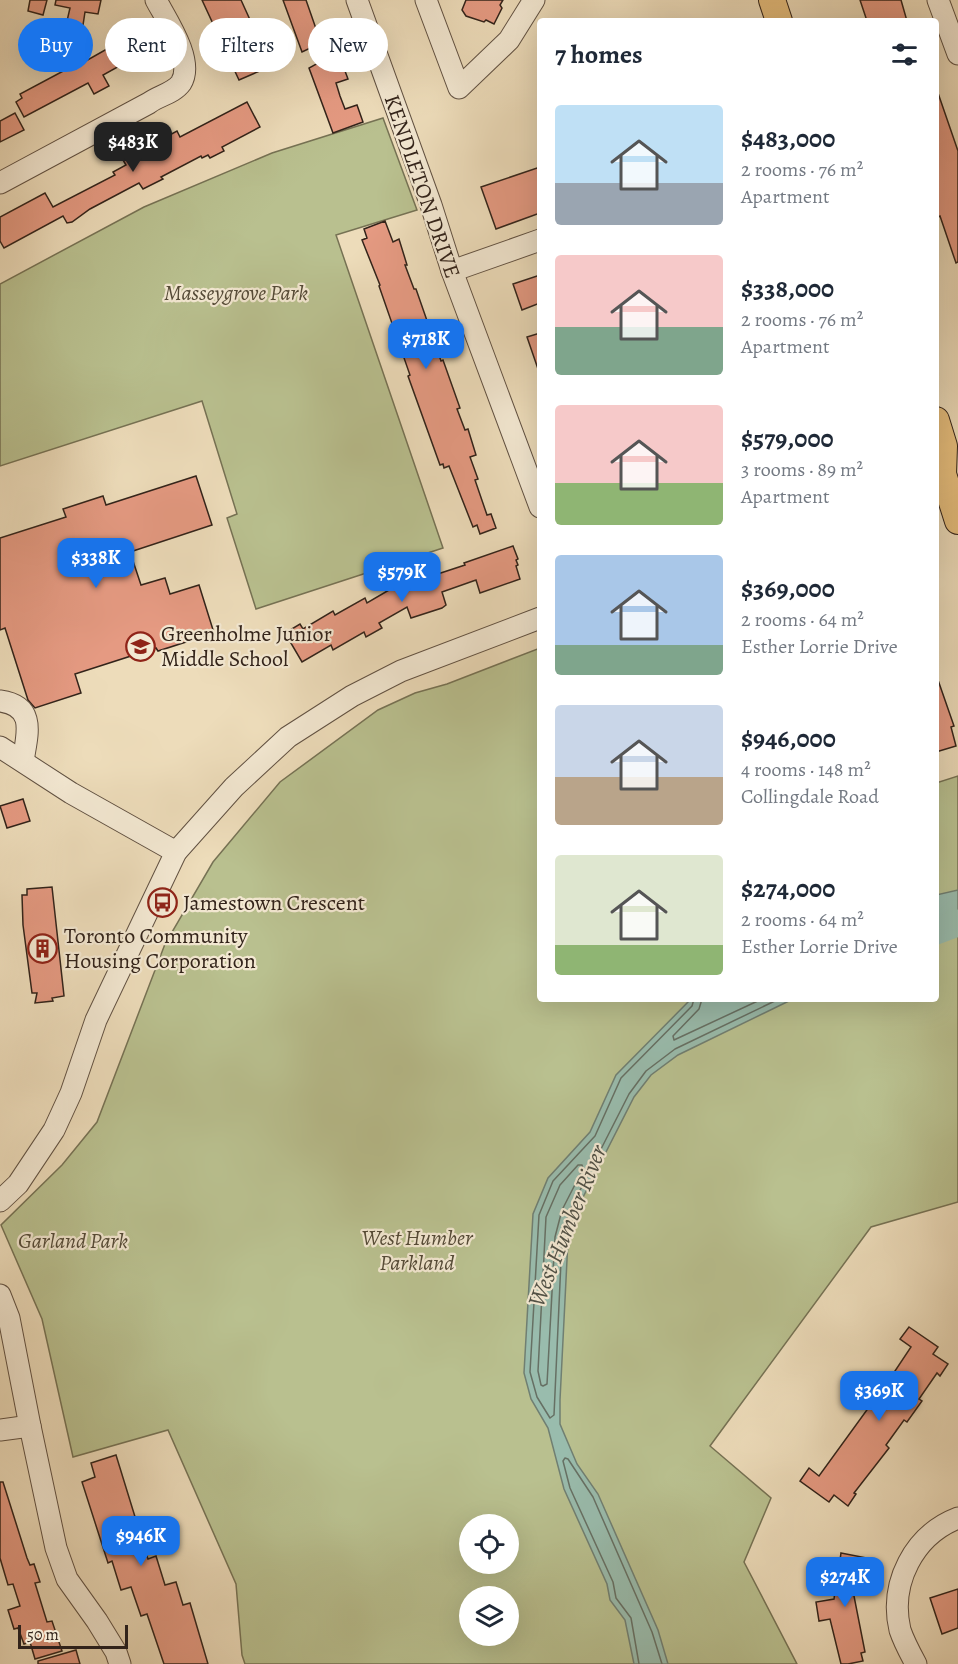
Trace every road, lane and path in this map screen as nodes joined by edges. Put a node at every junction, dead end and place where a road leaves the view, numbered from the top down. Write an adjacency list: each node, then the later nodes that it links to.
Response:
1 (156, 0): 9 (street)
2 (357, 0): 11 (street, KENDLETON DRIVE)
3 (426, 0): 4 (street)
4 (534, 0)
5 (772, 0): 7 (main road)
6 (938, 0): 8 (street)
7 (778, 18)
8 (958, 54)
9 (0, 183)
10 (537, 241): 11 (street)
11 (452, 271): 15 (street, KENDLETON DRIVE)
12 (939, 430): 13 (main road)
13 (939, 468)
14 (939, 475): 16 (main road)
15 (537, 499)
16 (958, 521)
17 (537, 619): 21 (street)
18 (0, 701): 20 (street)
19 (0, 747): 20 (street)
20 (23, 762): 21 (street)
21 (176, 852): 22 (street)
22 (0, 1201)
23 (0, 1295): 24 (street)
24 (30, 1426): 25 (street); 27 (street)
25 (0, 1430)
26 (958, 1518): 28 (street)
27 (120, 1664)
28 (916, 1664)

